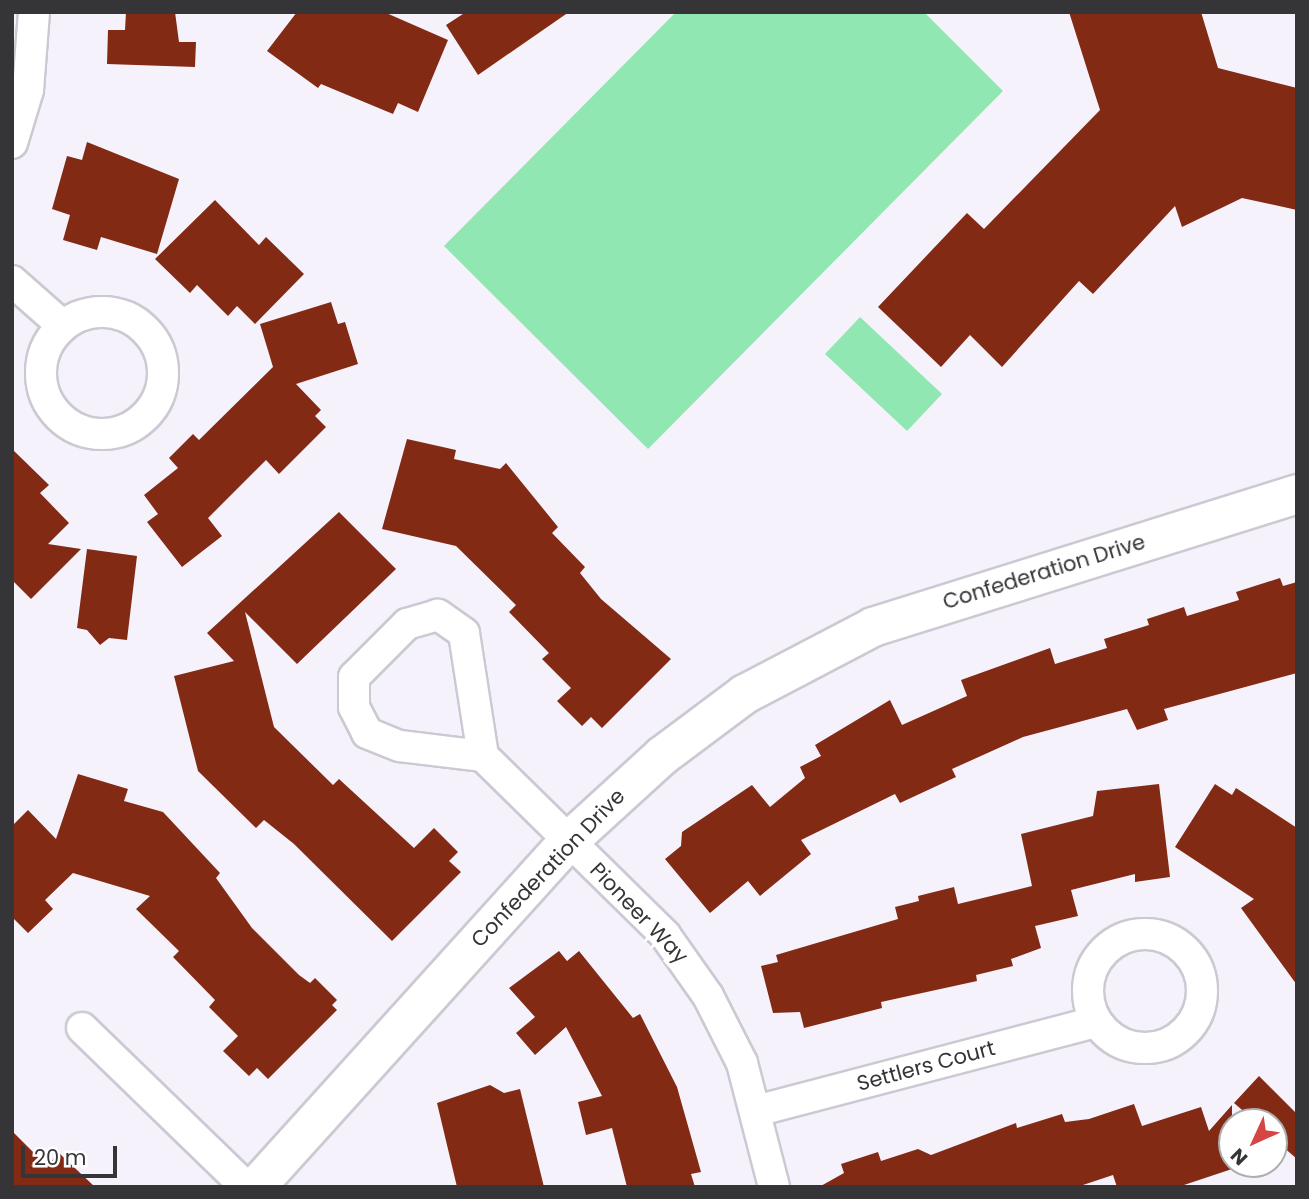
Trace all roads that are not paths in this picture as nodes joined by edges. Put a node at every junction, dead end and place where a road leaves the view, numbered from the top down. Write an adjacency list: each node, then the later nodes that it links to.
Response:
1 (34, 12): 2 (street)
2 (12, 143)
3 (12, 281): 4 (street)
4 (63, 326): 4 (street)
5 (1297, 494): 7 (street, Confederation Drive)
6 (483, 756): 6 (street); 7 (street, Pioneer Way)
7 (570, 840): 10 (street, Pioneer Way); 12 (street, Confederation Drive)
8 (1096, 1022): 10 (street, Settlers Court)
9 (82, 1028): 11 (street)
10 (756, 1111): 13 (street, Pioneer Way)
11 (246, 1187)
12 (256, 1187)
13 (774, 1187)

